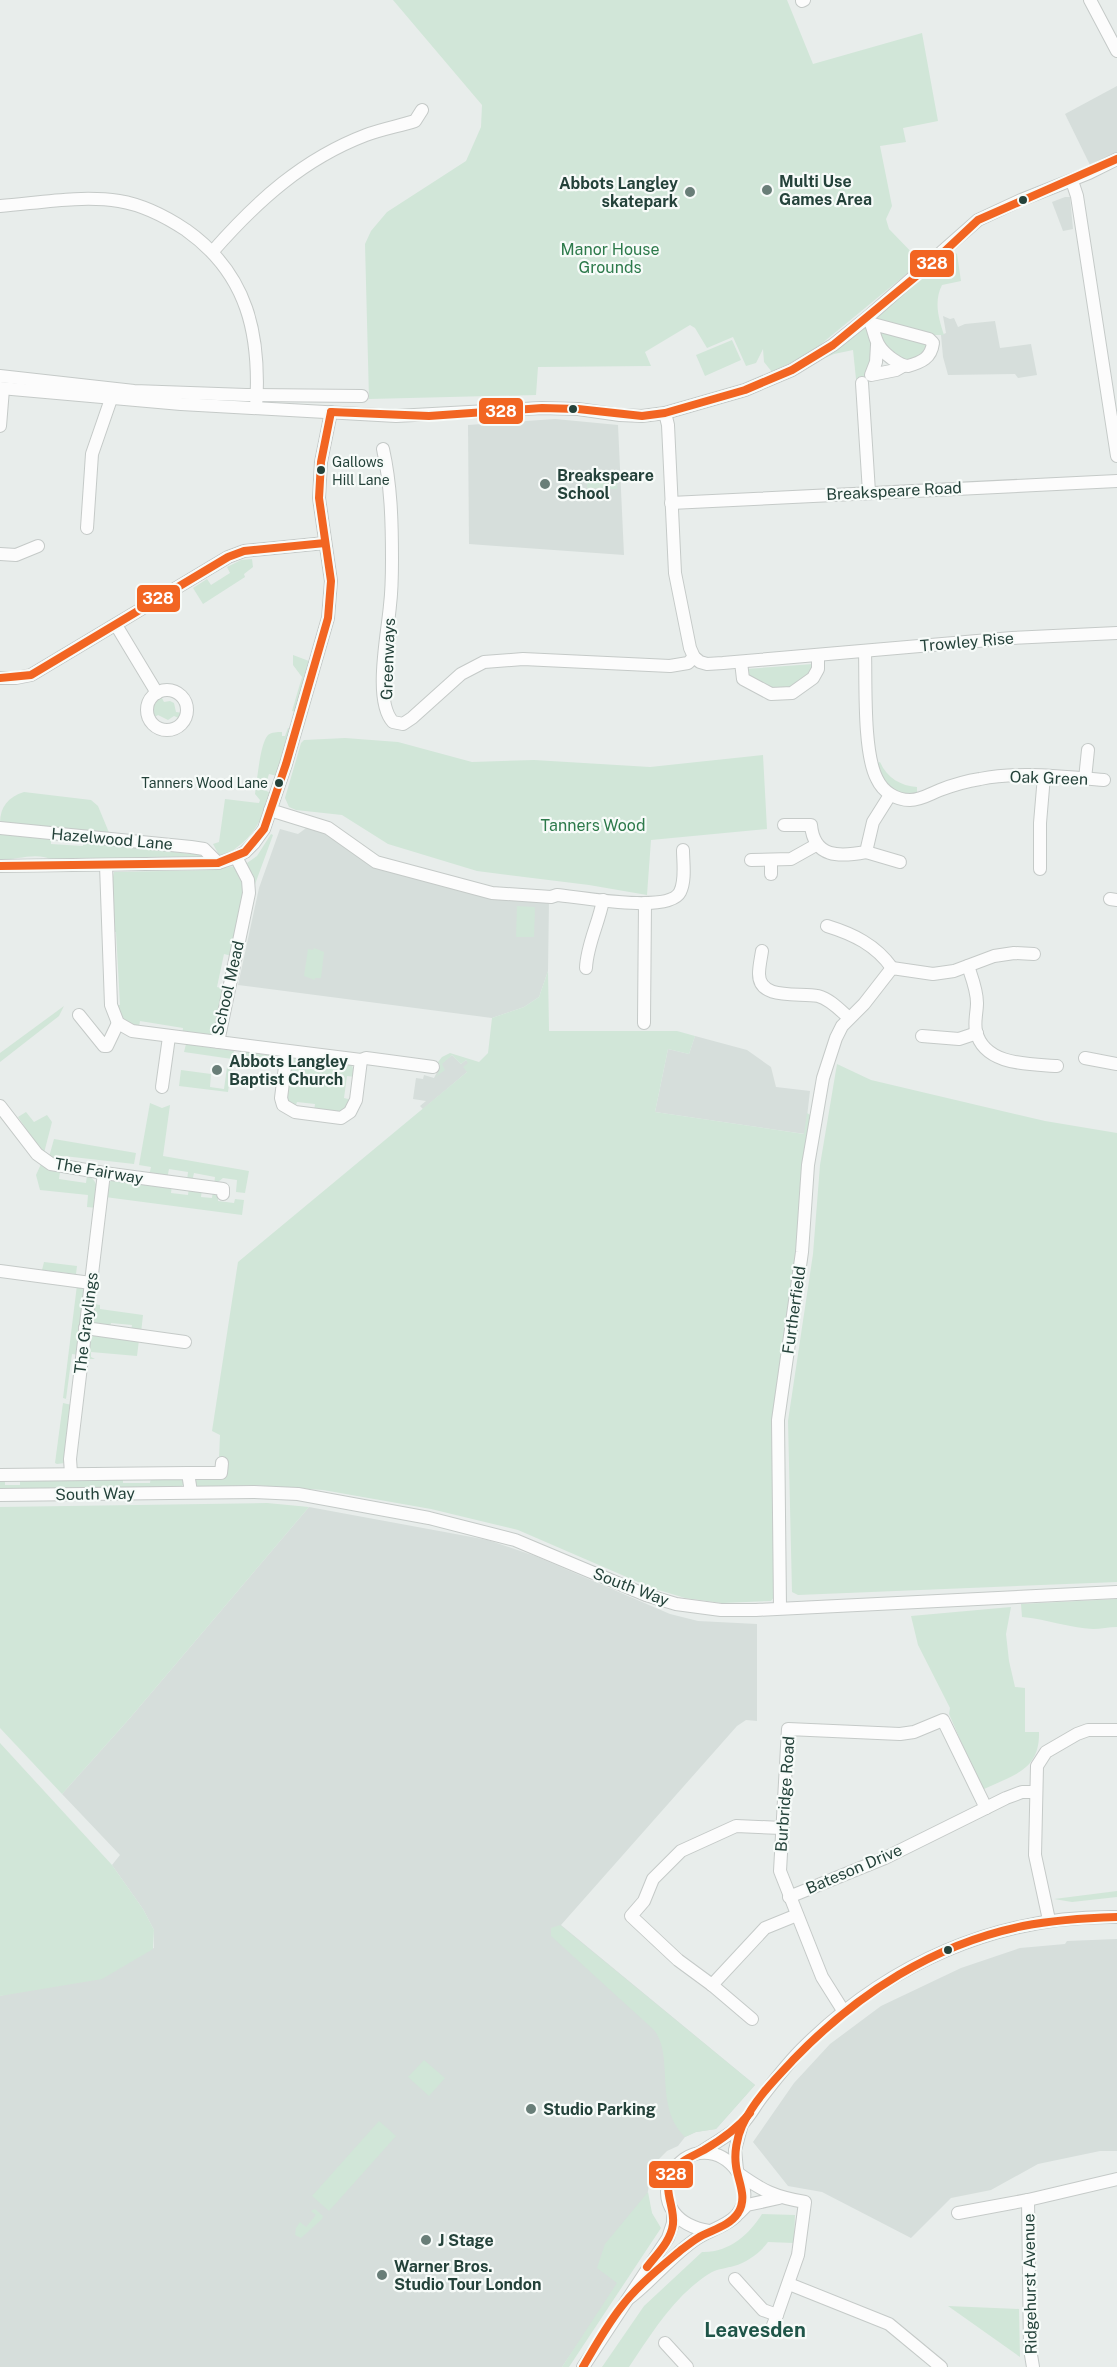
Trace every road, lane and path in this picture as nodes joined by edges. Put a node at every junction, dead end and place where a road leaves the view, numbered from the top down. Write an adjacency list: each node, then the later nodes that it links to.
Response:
1 (1090, 0): 2 (street)
2 (1117, 51)
3 (422, 110): 7 (street)
4 (1117, 159): 5 (street)
5 (1072, 181): 8 (street); 20 (street)
6 (0, 206): 7 (street)
7 (213, 251): 15 (street)
8 (870, 321): 9 (street); 10 (street); 17 (street)
9 (877, 345): 10 (street); 10 (street)
10 (903, 366)
11 (862, 383): 22 (street)
12 (1, 385): 14 (street); 15 (street); 18 (street)
13 (362, 396): 15 (street)
14 (111, 399): 15 (street); 24 (street)
15 (256, 402): 16 (street)
16 (331, 412): 17 (street); 25 (street, Hazelwood Lane)
17 (666, 413): 23 (street)
18 (0, 426)
19 (382, 449): 32 (street, Greenways)
20 (1117, 456)
21 (1117, 481): 22 (street, Breakspeare Road)
22 (869, 492): 23 (street, Breakspeare Road)
23 (671, 503): 32 (street)
24 (87, 528)
25 (325, 543): 28 (street); 41 (street, Hazelwood Lane)
26 (29, 547): 27 (street)
27 (0, 554)
28 (116, 625): 34 (street); 35 (street)
29 (1117, 633): 30 (street, Trowley Rise)
30 (865, 651): 31 (street, Trowley Rise); 40 (street)
31 (818, 655): 33 (street, Trowley Rise); 33 (street)
32 (694, 657): 33 (street, Trowley Rise)
33 (741, 662)
34 (0, 678)
35 (157, 693)
36 (1088, 750): 38 (street)
37 (1044, 776): 38 (street, Oak Green); 40 (street, Oak Green); 54 (street)
38 (1085, 779): 39 (street, Oak Green)
39 (1104, 780)
40 (891, 795): 46 (street)
41 (270, 810): 47 (street, Hazelwood Lane); 56 (street)
42 (784, 825): 44 (street)
43 (0, 828): 50 (street, Hazelwood Lane)
44 (816, 845): 46 (street); 49 (street)
45 (683, 850): 57 (street)
46 (866, 852): 51 (street)
47 (236, 857): 50 (street, Hazelwood Lane); 71 (street, School Mead)
48 (751, 860): 49 (street)
49 (771, 860): 55 (street)
50 (218, 862): 52 (street, Hazelwood Lane)
51 (900, 862)
52 (105, 865): 53 (street, Hazelwood Lane); 66 (street)
53 (0, 866)
54 (1040, 869)
55 (771, 874)
56 (603, 900): 57 (street); 62 (street)
57 (645, 903): 67 (street)
58 (827, 926): 63 (street)
59 (762, 951): 65 (street)
60 (1034, 954): 61 (street)
61 (968, 966): 63 (street); 68 (street)
62 (586, 968)
63 (891, 968): 65 (street, Furtherfield)
64 (79, 1015): 66 (street)
65 (849, 1018): 93 (street, Furtherfield)
66 (118, 1023): 69 (street, School Mead)
67 (644, 1023)
68 (976, 1033): 70 (street); 76 (street)
69 (169, 1036): 71 (street, School Mead); 78 (street)
70 (922, 1036)
71 (218, 1042): 72 (street)
72 (287, 1051): 74 (street); 74 (street)
73 (1084, 1058): 75 (street)
74 (361, 1060): 77 (street)
75 (1117, 1064)
76 (1057, 1066)
77 (433, 1067)
78 (162, 1087)
79 (0, 1106): 80 (street, The Fairway)
80 (104, 1173): 81 (street, The Fairway); 83 (street, The Graylings)
81 (224, 1188)
82 (0, 1270): 83 (street)
83 (91, 1283): 84 (street, The Graylings)
84 (85, 1328): 85 (street); 87 (street, The Graylings)
85 (185, 1342)
86 (222, 1463): 88 (street, South Way)
87 (71, 1473): 88 (street, South Way); 89 (street, South Way)
88 (188, 1473): 90 (street)
89 (0, 1475)
90 (191, 1492): 91 (street, South Way); 93 (street, South Way)
91 (0, 1496)
92 (1117, 1592): 93 (street, South Way)
93 (780, 1608)
94 (1117, 1730): 95 (street)
95 (1036, 1792): 96 (street, Bateson Drive); 101 (street)
96 (986, 1809): 97 (street, Burbridge Road); 98 (street, Bateson Drive)
97 (782, 1828): 98 (street, Burbridge Road); 102 (street)
98 (789, 1897): 99 (street, Bateson Drive)
99 (797, 1915): 102 (street); 103 (street, Bateson Drive)
100 (1117, 1917): 101 (street)
101 (1049, 1920): 103 (street)
102 (712, 1985): 104 (street)
103 (844, 2012): 105 (street)
104 (752, 2019)
105 (742, 2124): 106 (street); 107 (street)
106 (701, 2152): 107 (street); 111 (street)
107 (738, 2172): 109 (street); 113 (street)
108 (1117, 2179): 110 (street)
109 (779, 2198): 113 (street); 116 (street)
110 (1028, 2200): 112 (street); 124 (street, Ridgehurst Avenue)
111 (673, 2213): 114 (street); 117 (street)
112 (957, 2213)
113 (737, 2214): 114 (street)
114 (709, 2231): 117 (street)
115 (735, 2279): 118 (street)
116 (789, 2283): 118 (street); 123 (street)
117 (628, 2299): 121 (street)
118 (777, 2315): 119 (street)
119 (772, 2328)
120 (665, 2343): 122 (street)
121 (583, 2367)
122 (687, 2367)
123 (941, 2367)
124 (1033, 2367)

